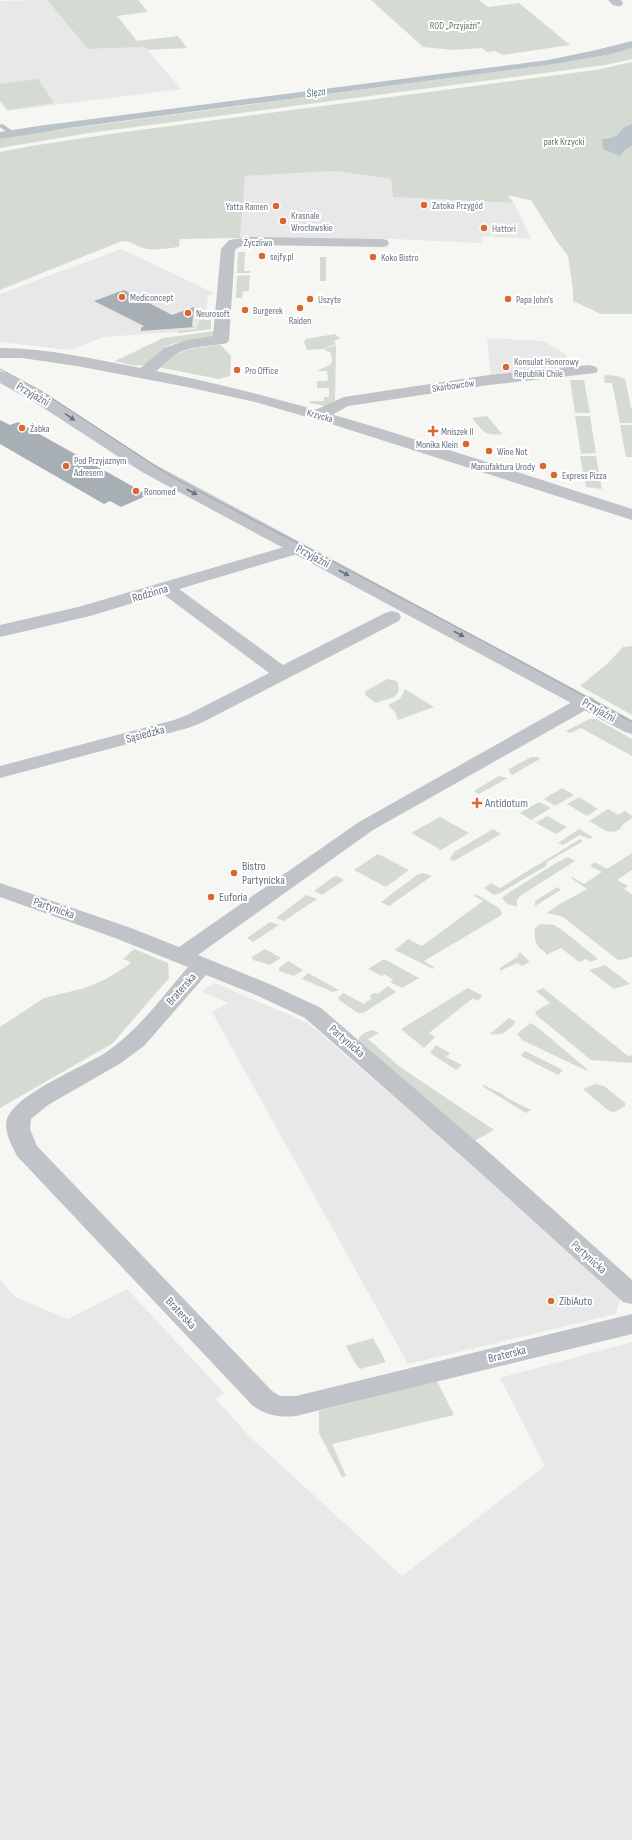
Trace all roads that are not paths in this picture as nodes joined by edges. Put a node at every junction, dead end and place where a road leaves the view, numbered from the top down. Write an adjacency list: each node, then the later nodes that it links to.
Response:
1 (382, 243): 4 (street, Życzliwa)
2 (0, 353): 4 (street, Krzycka)
3 (590, 370): 6 (street, Skarbowców)
4 (144, 373): 6 (street, Krzycka)
5 (0, 376): 8 (street, Przyjaźni, one-way to 8)
6 (319, 415): 7 (street, Krzycka)
7 (632, 515)
8 (298, 548): 9 (street, Rodzinna); 13 (street, Przyjaźni, one-way to 13)
9 (166, 588): 11 (street, Rodzinna); 12 (street)
10 (392, 617): 12 (street, Sąsiedzka)
11 (0, 631)
12 (281, 673): 15 (street, Sąsiedzka)
13 (586, 702): 14 (street, Przyjaźni); 17 (street)
14 (632, 728)
15 (0, 772)
16 (0, 890): 17 (street, Partynicka)
17 (180, 956): 18 (street, Partynicka)
18 (202, 965): 19 (street, Partynicka); 20 (street, Braterska)
19 (632, 1295)
20 (632, 1324)

